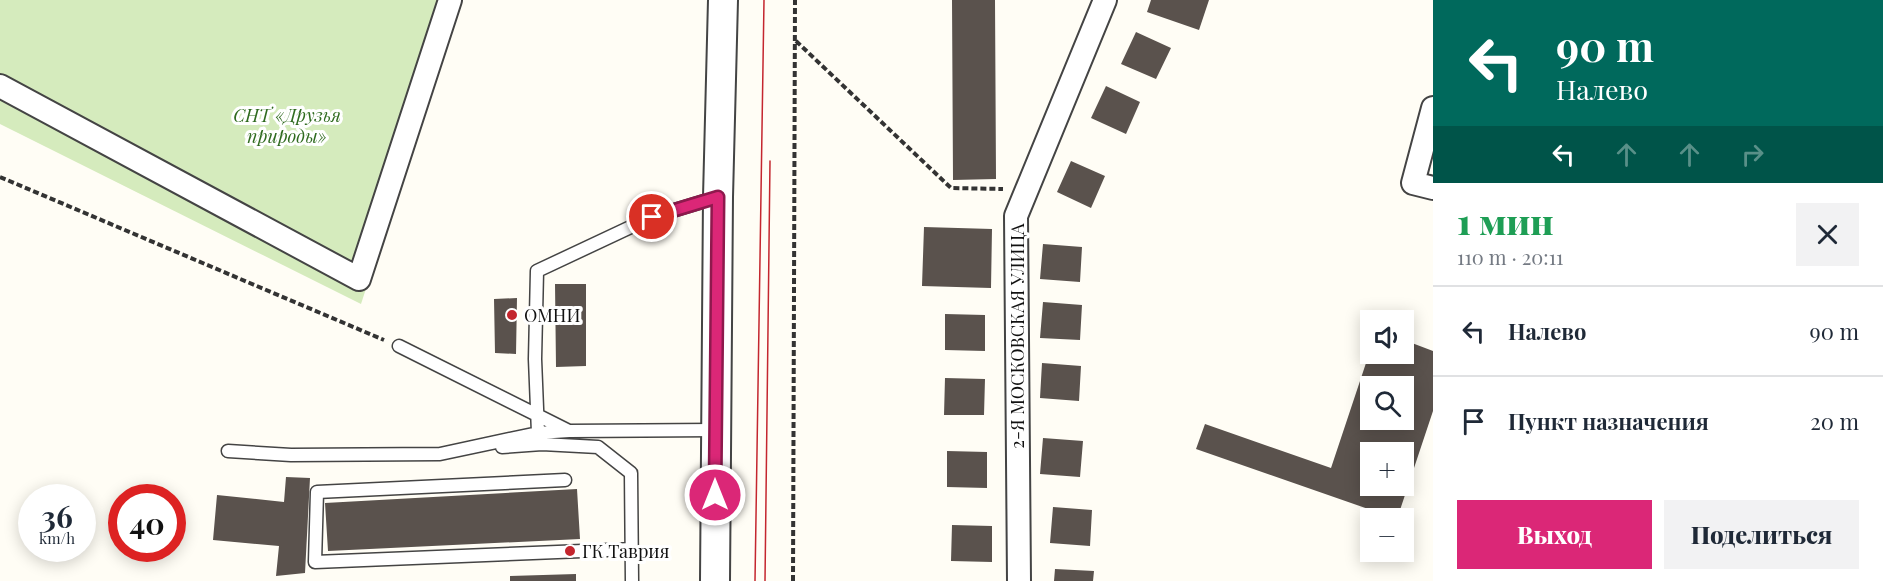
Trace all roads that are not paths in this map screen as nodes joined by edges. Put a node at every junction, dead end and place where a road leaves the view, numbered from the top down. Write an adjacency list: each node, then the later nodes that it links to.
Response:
1 (450, 0): 4 (street)
2 (723, 0): 7 (street)
3 (1105, 0): 19 (street, 2-Я МОСКОВСКАЯ УЛИЦА)
4 (0, 86)
5 (1433, 108): 6 (street)
6 (1423, 186)
7 (718, 197): 9 (lane); 10 (street)
8 (399, 346): 9 (lane)
9 (536, 412): 11 (lane); 12 (lane)
10 (716, 430): 11 (lane); 18 (street)
11 (569, 431): 12 (lane)
12 (538, 433): 13 (lane)
13 (465, 449): 14 (lane); 16 (lane)
14 (228, 451)
15 (565, 480): 16 (lane)
16 (632, 549): 17 (lane)
17 (632, 581)
18 (715, 581)
19 (1019, 581)

